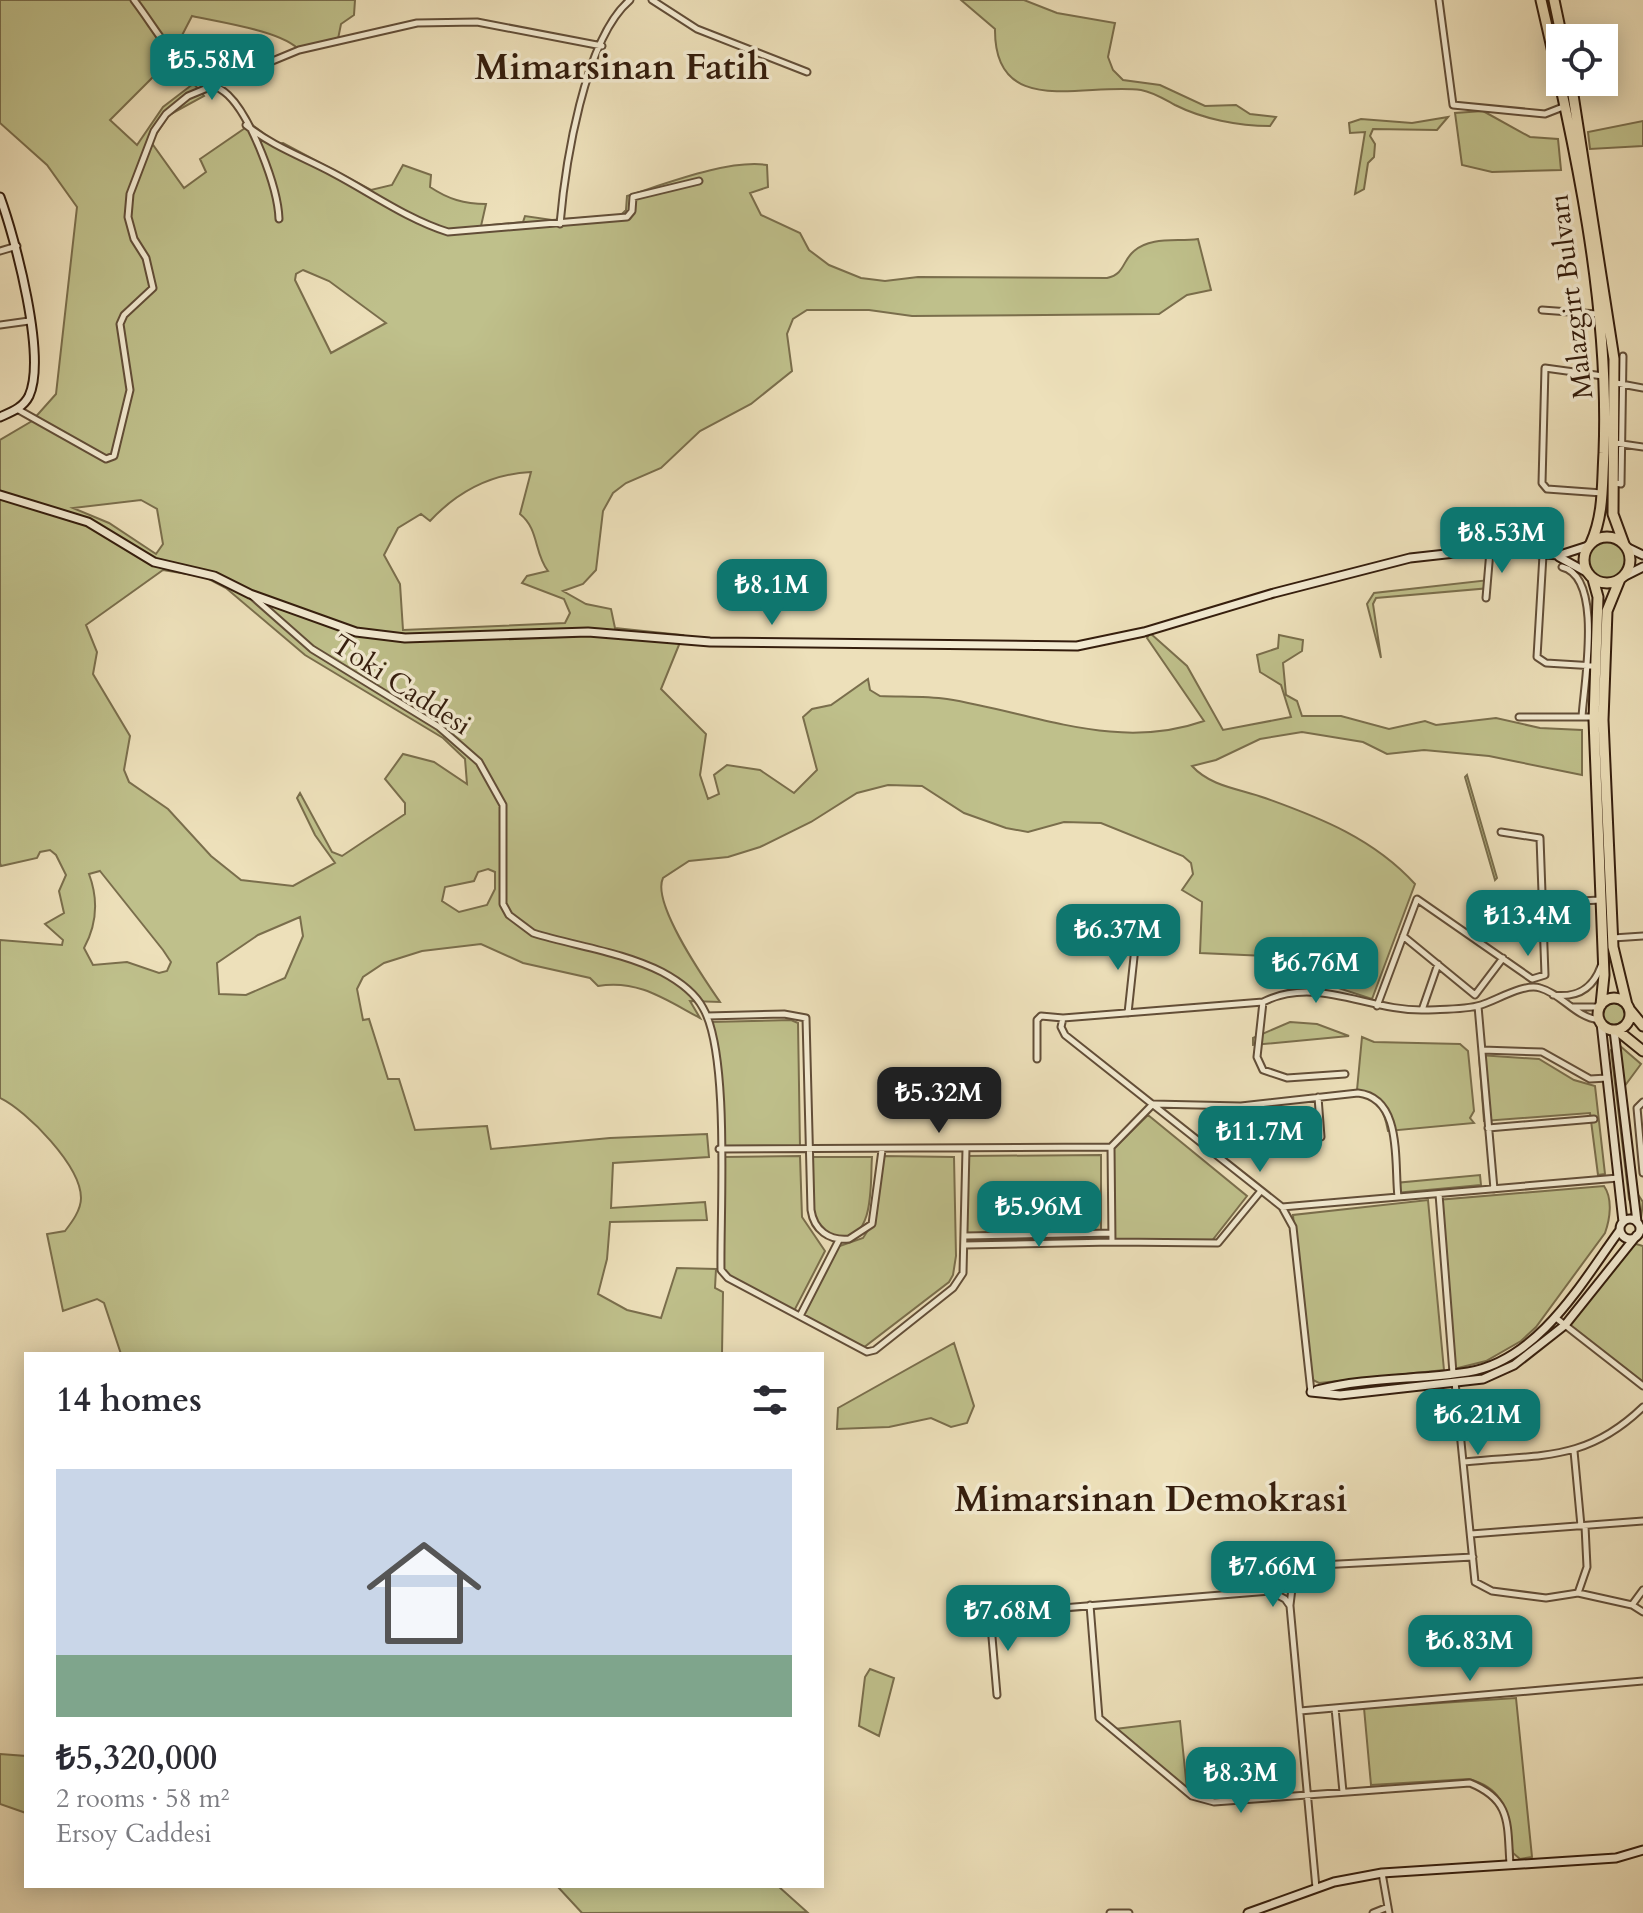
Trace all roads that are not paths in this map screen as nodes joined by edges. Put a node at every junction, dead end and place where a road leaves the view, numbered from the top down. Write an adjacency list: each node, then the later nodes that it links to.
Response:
1 (134, 0): 10 (street)
2 (630, 0): 8 (street)
3 (652, 0): 9 (street)
4 (1439, 0): 12 (street)
5 (1541, 0): 12 (highway, Malazgirt Bulvarı)
6 (1554, 0): 7 (highway)
7 (1559, 24)
8 (602, 46): 10 (street); 17 (street)
9 (807, 72)
10 (212, 83): 13 (street); 28 (street)
11 (1574, 96): 26 (highway, Malazgirt Bulvarı)
12 (1564, 106): 21 (highway, Malazgirt Bulvarı)
13 (246, 125): 16 (street); 17 (street)
14 (699, 181): 17 (street)
15 (0, 197): 18 (street)
16 (279, 219)
17 (560, 224)
18 (17, 246): 19 (street); 22 (street)
19 (0, 251)
20 (1542, 310): 21 (street)
21 (1597, 314): 25 (highway, Malazgirt Bulvarı)
22 (29, 321): 23 (street); 28 (street)
23 (0, 325)
24 (1623, 356): 26 (street)
25 (1604, 376): 32 (highway, Malazgirt Bulvarı); 32 (street)
26 (1620, 384): 27 (street); 30 (highway, Malazgirt Bulvarı)
27 (1643, 388)
28 (17, 409): 29 (street)
29 (0, 417)
30 (1619, 443): 31 (street); 35 (highway, Malazgirt Bulvarı)
31 (1643, 447)
32 (1602, 493): 34 (highway, Malazgirt Bulvarı)
33 (0, 495): 44 (street)
34 (1589, 545): 35 (highway); 39 (street); 42 (highway)
35 (1625, 545): 38 (street); 43 (highway)
36 (1490, 550): 37 (street); 44 (street); 45 (street)
37 (1543, 555): 39 (street); 46 (street)
38 (1643, 555)
39 (1553, 556): 42 (street)
40 (1562, 567): 46 (street)
41 (1643, 567): 43 (street)
42 (1590, 576): 43 (highway); 46 (highway)
43 (1622, 578): 56 (highway)
44 (250, 594): 71 (street, Toki Caddesi)
45 (1486, 598)
46 (1591, 666): 48 (street); 49 (highway)
47 (1519, 717): 48 (street)
48 (1582, 717): 49 (street)
49 (1594, 717): 51 (highway)
50 (1501, 832): 52 (street)
51 (1601, 900): 52 (street); 58 (highway)
52 (1543, 903): 60 (street)
53 (1137, 929): 70 (street)
54 (1403, 936): 57 (street); 59 (street); 64 (street)
55 (1643, 936): 56 (street)
56 (1612, 938): 68 (highway)
57 (1503, 958): 59 (street); 60 (street)
58 (1603, 958): 62 (street); 67 (highway)
59 (1438, 964): 69 (street)
60 (1538, 980): 61 (street)
61 (1537, 987): 62 (street); 65 (street)
62 (1552, 995): 66 (street)
63 (1263, 1002): 64 (street); 70 (street); 79 (street)
64 (1377, 1006): 69 (street)
65 (1478, 1006): 69 (street); 76 (street)
66 (1568, 1006): 67 (street); 73 (street)
67 (1600, 1006): 68 (highway); 73 (highway)
68 (1628, 1006): 74 (highway); 75 (highway)
69 (1422, 1010)
70 (1128, 1013): 72 (street)
71 (707, 1016): 88 (street, Toki Caddesi); 90 (street)
72 (1063, 1018): 78 (street); 83 (street)
73 (1600, 1022): 75 (highway); 80 (street)
74 (1643, 1026)
75 (1616, 1030): 77 (highway); 100 (street)
76 (1482, 1050): 80 (street); 85 (street)
77 (1643, 1051)
78 (1037, 1059)
79 (1345, 1074)
80 (1607, 1078): 93 (street)
81 (1318, 1097): 83 (street); 86 (street); 97 (street)
82 (1643, 1102): 92 (street)
83 (1153, 1104): 87 (street); 95 (street)
84 (1594, 1119): 85 (street)
85 (1488, 1128): 94 (street)
86 (1321, 1137)
87 (1111, 1147): 89 (street); 101 (street)
88 (719, 1149): 90 (street); 106 (street, Toki Caddesi)
89 (966, 1149): 91 (street); 102 (street)
90 (809, 1150): 91 (street); 103 (street)
91 (882, 1150): 103 (street)
92 (1643, 1173)
93 (1619, 1178): 94 (street); 99 (street)
94 (1494, 1189): 96 (street)
95 (1260, 1192): 98 (street); 104 (street)
96 (1439, 1194): 97 (street); 109 (street)
97 (1398, 1197): 98 (street)
98 (1282, 1207): 112 (street)
99 (1621, 1226): 100 (street); 100 (street); 107 (street)
100 (1639, 1231): 108 (street)
101 (1112, 1233): 102 (street); 104 (street)
102 (965, 1236): 105 (street)
103 (839, 1240): 106 (street)
104 (1112, 1242): 105 (street)
105 (964, 1245): 106 (street)
106 (800, 1316)
107 (1556, 1318): 108 (street); 109 (street)
108 (1565, 1325): 110 (street); 111 (street)
109 (1453, 1373): 112 (street)
110 (1455, 1382): 112 (street); 115 (street)
111 (1643, 1386)
112 (1311, 1392)
113 (1643, 1407): 114 (street)
114 (1574, 1451): 115 (street); 117 (street)
115 (1464, 1462): 118 (street)
116 (1643, 1521): 117 (street)
117 (1583, 1526): 118 (street); 121 (street)
118 (1471, 1534): 119 (street)
119 (1473, 1557): 121 (street); 124 (street)
120 (1643, 1590): 123 (street)
121 (1578, 1593): 123 (street)
122 (1090, 1605): 124 (street); 127 (street); 131 (street)
123 (1632, 1605): 125 (street)
124 (1290, 1606): 129 (street)
125 (1643, 1612)
126 (1643, 1681): 128 (street)
127 (997, 1695)
128 (1335, 1708): 129 (street); 130 (street)
129 (1300, 1711): 131 (street)
130 (1343, 1792): 131 (street); 133 (street)
131 (1308, 1795): 135 (street)
132 (1643, 1850): 133 (street)
133 (1510, 1864): 134 (street)
134 (1382, 1873): 135 (street); 136 (street)
135 (1316, 1888): 139 (street)
136 (1388, 1910): 140 (street)
137 (1110, 1913): 138 (street)
138 (1129, 1913)
139 (1248, 1913)
140 (1373, 1913)

